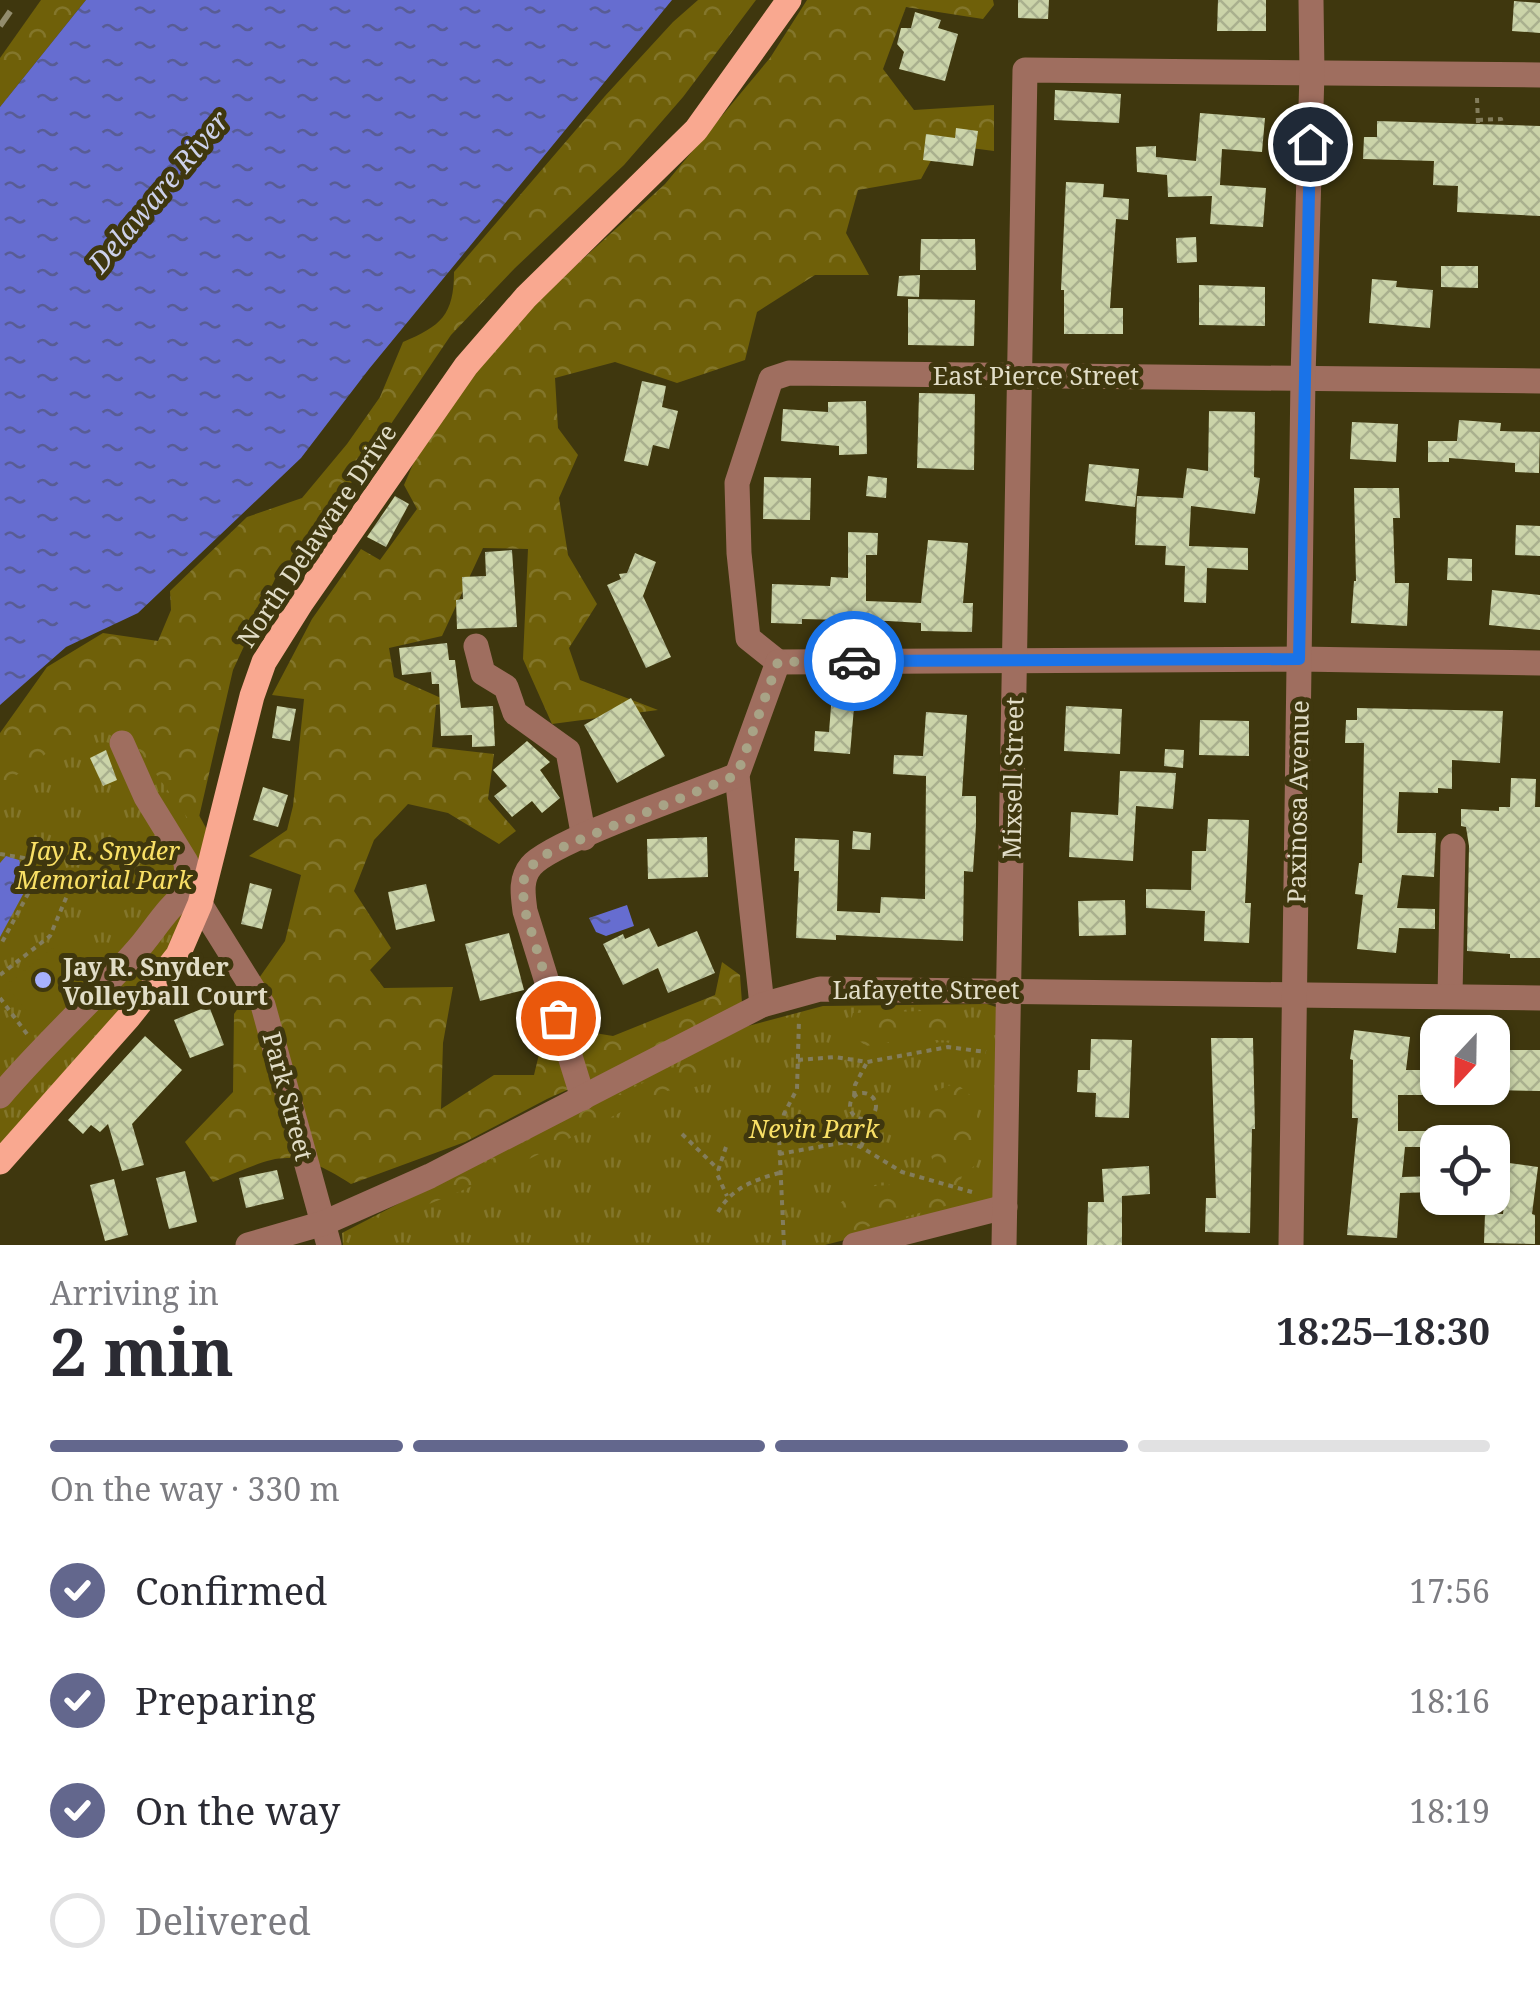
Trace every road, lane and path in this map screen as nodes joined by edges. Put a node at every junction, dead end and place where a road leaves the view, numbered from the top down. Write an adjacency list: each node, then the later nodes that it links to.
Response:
1 (789, 0): 21 (main road, North Delaware Drive)
2 (1311, 0): 3 (street, Paxinosa Avenue)
3 (1312, 73): 4 (street); 7 (street, Mixsell Street); 8 (street, Paxinosa Avenue)
4 (1540, 75)
5 (1477, 94): 6 (path)
6 (1502, 124)
7 (1019, 375): 8 (street, East Pierce Street); 12 (street, Mixsell Street); 13 (street, East Pierce Street)
8 (1302, 377): 9 (street, East Pierce Street); 11 (street, Paxinosa Avenue)
9 (1540, 381)
10 (476, 646): 17 (street)
11 (1299, 659): 12 (street); 14 (street); 25 (street, Paxinosa Avenue)
12 (1014, 660): 13 (street); 24 (street, Mixsell Street)
13 (778, 662): 16 (street)
14 (1540, 663)
15 (122, 743): 21 (street, Park Street)
16 (737, 775): 17 (street); 30 (street)
17 (584, 838): 37 (street)
18 (1452, 846): 27 (street)
19 (0, 854): 22 (path)
20 (70, 891): 23 (path)
21 (194, 898): 31 (street); 43 (main road, North Delaware Drive); 50 (street, Park Street)
22 (0, 946)
23 (0, 976)
24 (1008, 990): 25 (street, Lafayette Street); 26 (street, Lafayette Street); 48 (street, Mixsell Street)
25 (1294, 994): 27 (street, Lafayette Street); 55 (street, Paxinosa Avenue)
26 (799, 995): 30 (street, Lafayette Street); 33 (path)
27 (1450, 996): 29 (street, Lafayette Street)
28 (0, 998): 31 (path)
29 (1540, 998)
30 (762, 1005): 37 (street, Lafayette Street)
31 (39, 1050): 35 (street)
32 (992, 1054): 34 (path)
33 (798, 1060): 34 (path); 42 (path)
34 (867, 1062): 36 (path)
35 (0, 1096)
36 (854, 1096): 38 (path); 38 (path)
37 (583, 1098): 50 (street, Lafayette Street)
38 (874, 1112): 40 (path)
39 (682, 1134): 44 (path)
40 (861, 1146): 42 (path); 46 (path)
41 (726, 1148): 44 (path)
42 (779, 1154): 45 (path)
43 (0, 1162)
44 (718, 1170): 47 (path)
45 (779, 1173): 47 (path); 52 (path)
46 (972, 1192)
47 (727, 1196): 49 (path)
48 (1005, 1207): 53 (street); 54 (street, Mixsell Street)
49 (718, 1212)
50 (326, 1234): 51 (street, Lafayette Street)
51 (248, 1245)
52 (784, 1245)
53 (854, 1245)
54 (1004, 1245)
55 (1290, 1245)

